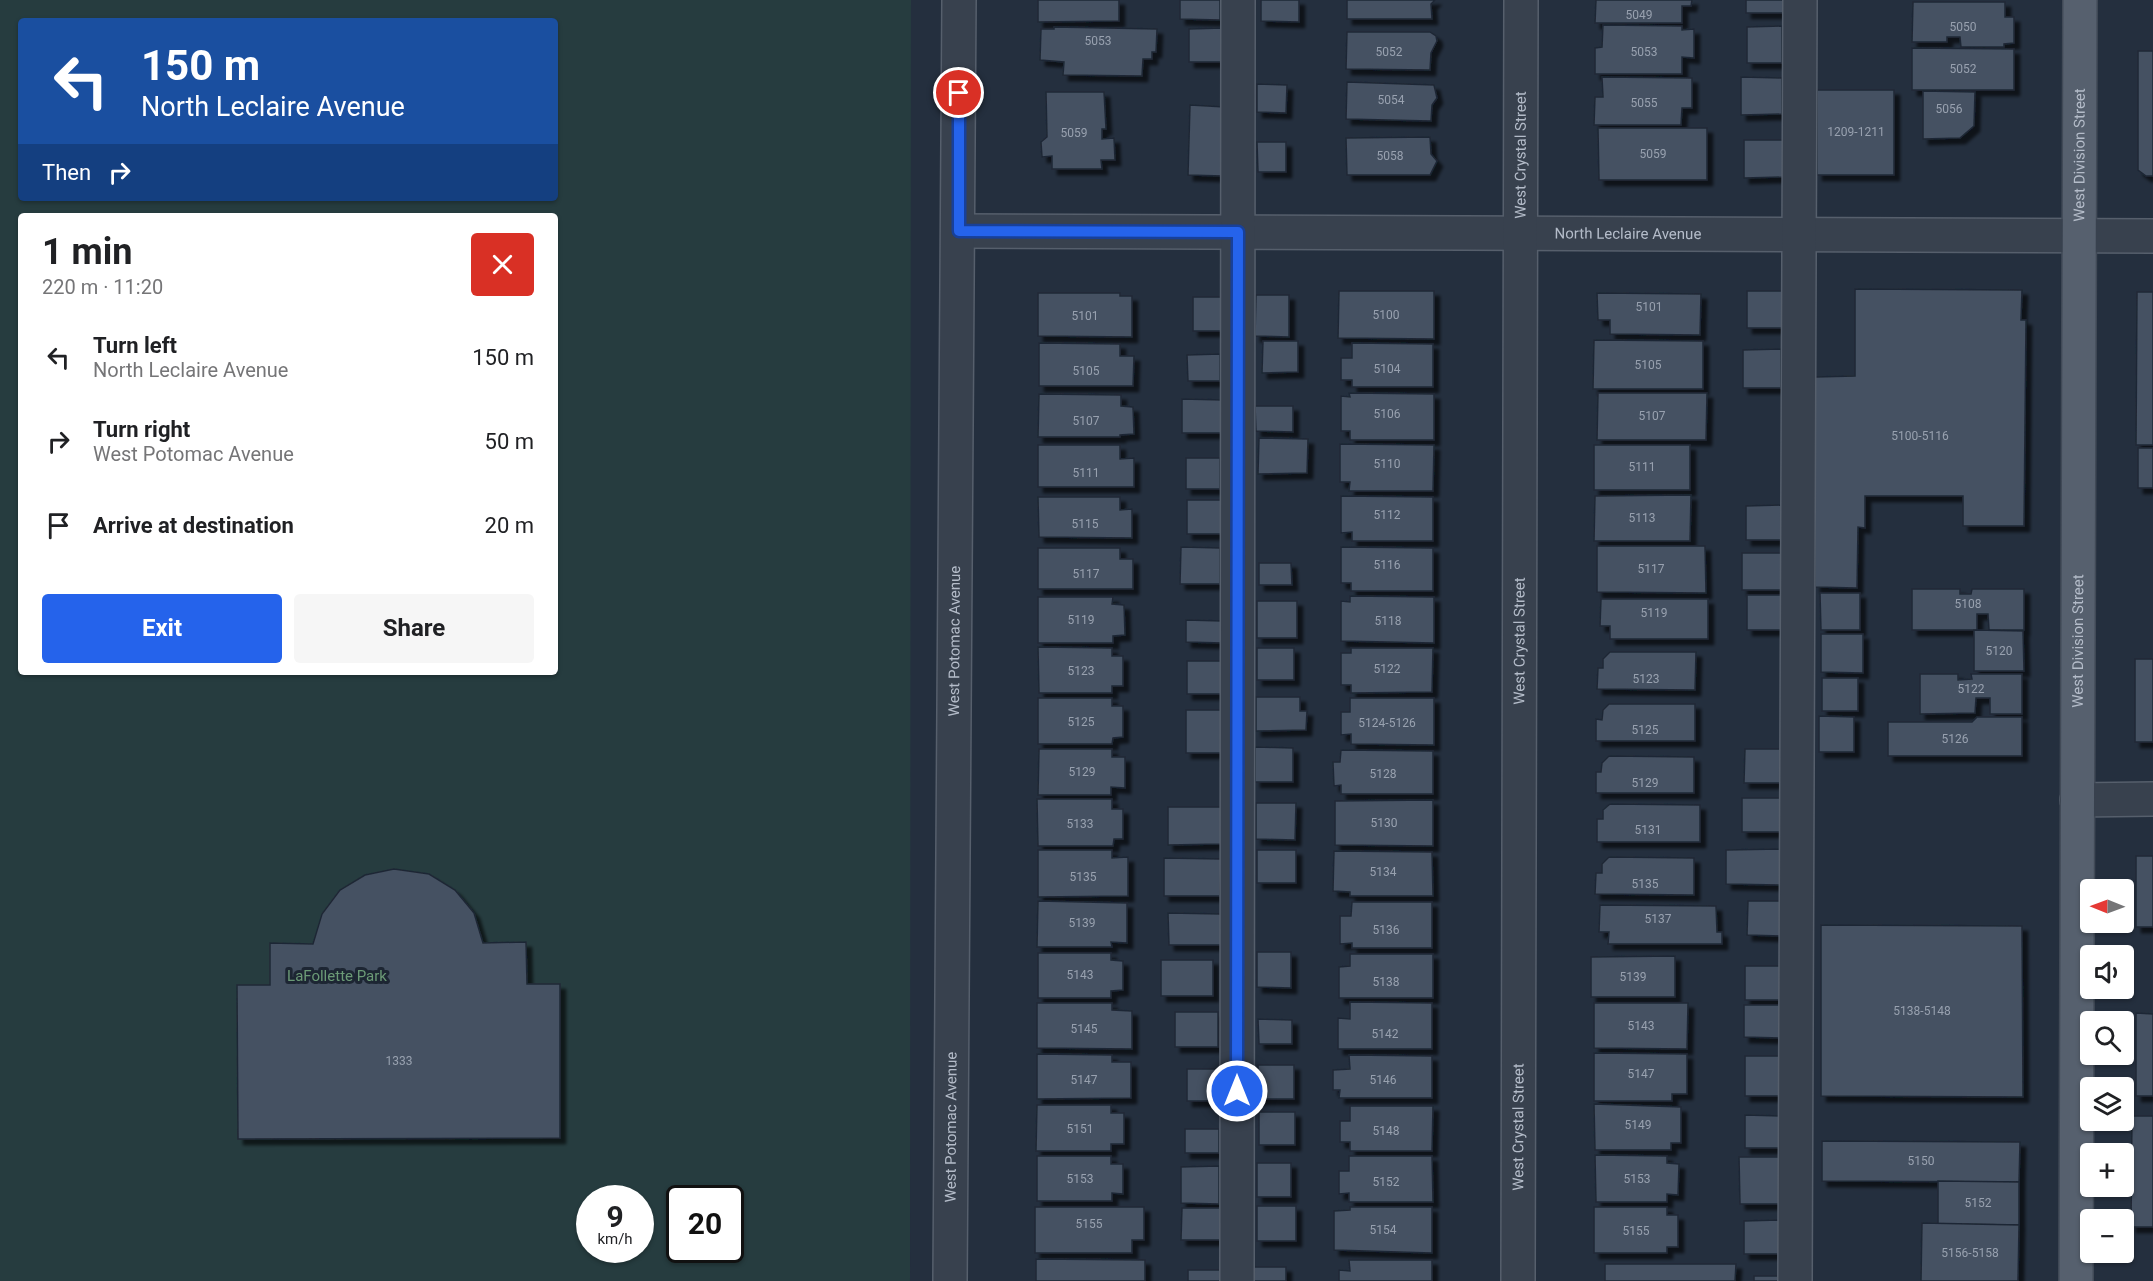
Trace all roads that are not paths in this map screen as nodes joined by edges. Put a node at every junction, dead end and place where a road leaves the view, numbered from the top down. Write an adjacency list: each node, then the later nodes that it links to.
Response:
1 (959, 0): 6 (street, West Potomac Avenue)
2 (1238, 0): 7 (street)
3 (1521, 0): 8 (street, West Crystal Street)
4 (1800, 0): 9 (street)
5 (2080, 0): 10 (main road, West Division Street)
6 (959, 231): 7 (street, North Leclaire Avenue); 14 (street, West Potomac Avenue)
7 (1238, 232): 8 (street, North Leclaire Avenue); 15 (street)
8 (1520, 234): 9 (street, North Leclaire Avenue); 16 (street, West Crystal Street)
9 (1799, 235): 10 (street, North Leclaire Avenue); 17 (street)
10 (2079, 236): 11 (street, North Leclaire Avenue); 13 (main road, West Division Street)
11 (2153, 236)
12 (2153, 799): 13 (street)
13 (2077, 800): 18 (main road, West Division Street)
14 (950, 1281)
15 (1237, 1281)
16 (1518, 1281)
17 (1795, 1281)
18 (2076, 1281)

